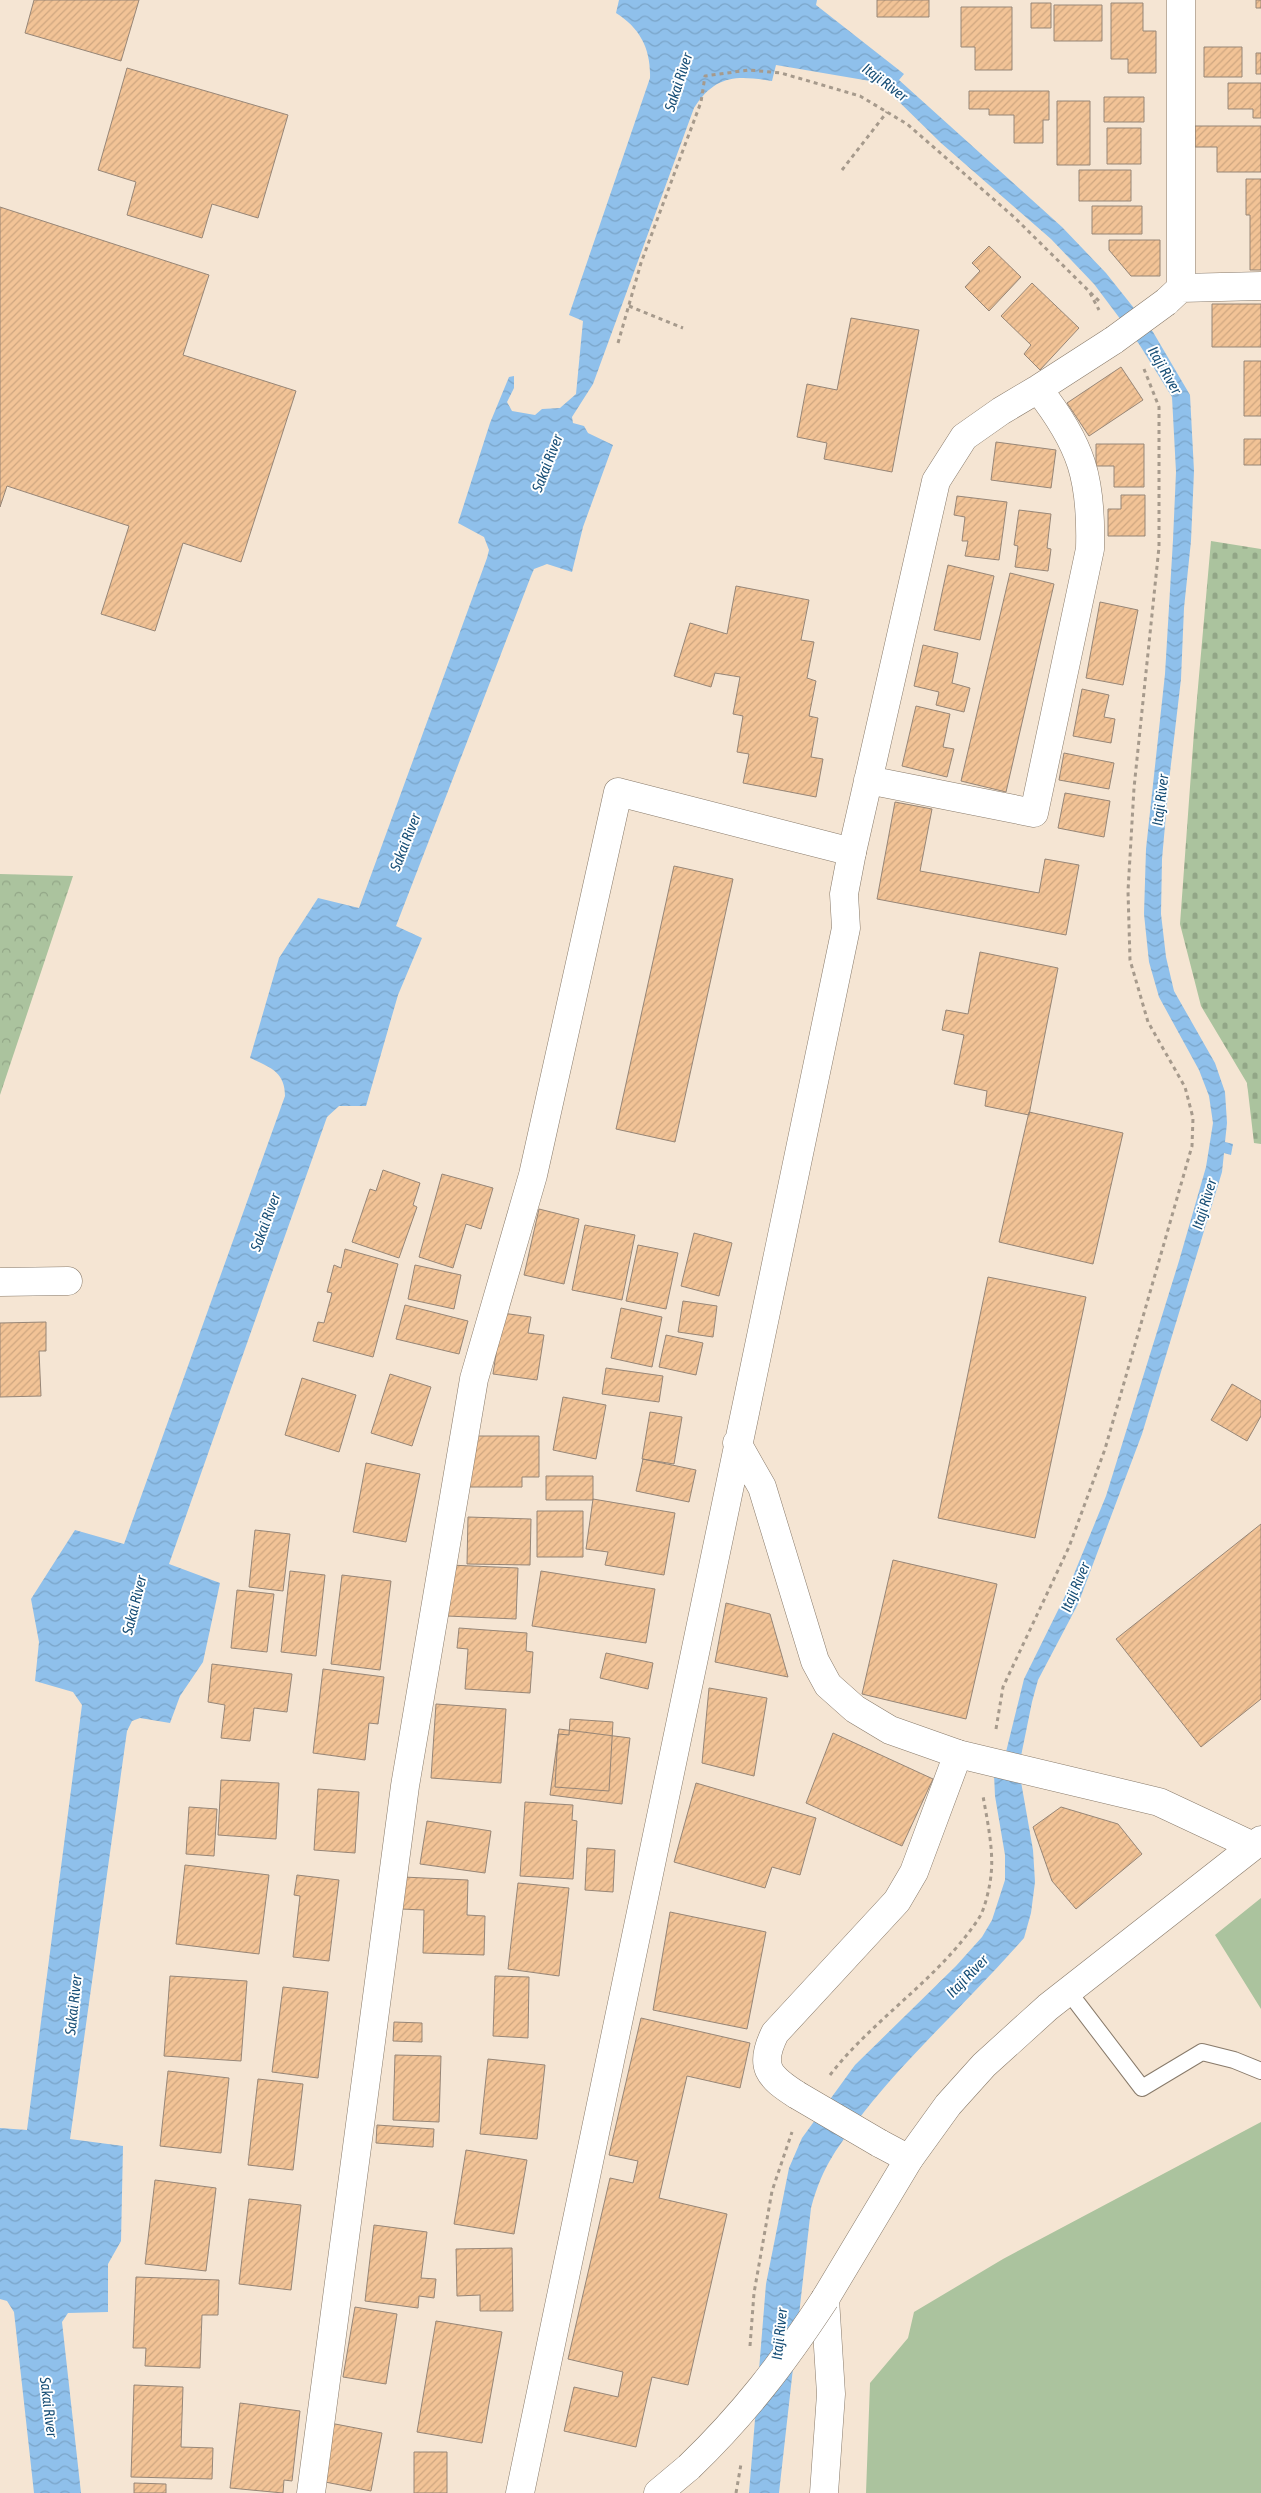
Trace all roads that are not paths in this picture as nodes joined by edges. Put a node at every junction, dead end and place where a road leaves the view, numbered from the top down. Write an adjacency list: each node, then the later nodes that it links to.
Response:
1 (1181, 0): 3 (street)
2 (1261, 286): 3 (street)
3 (1173, 295): 4 (street, bridge)
4 (1038, 390): 5 (street); 5 (street)
5 (868, 780): 6 (street)
6 (852, 852): 9 (street); 16 (street)
7 (68, 1281): 8 (street)
8 (0, 1282)
9 (737, 1443): 10 (street); 17 (street)
10 (958, 1754): 11 (street); 14 (street, bridge)
11 (1257, 1843): 12 (street)
12 (1068, 1991): 13 (lane); 14 (street)
13 (1261, 2072)
14 (909, 2159): 15 (street)
15 (824, 2299): 18 (street, bridge); 19 (street)
16 (311, 2493)
17 (520, 2493)
18 (658, 2493)
19 (824, 2493)

